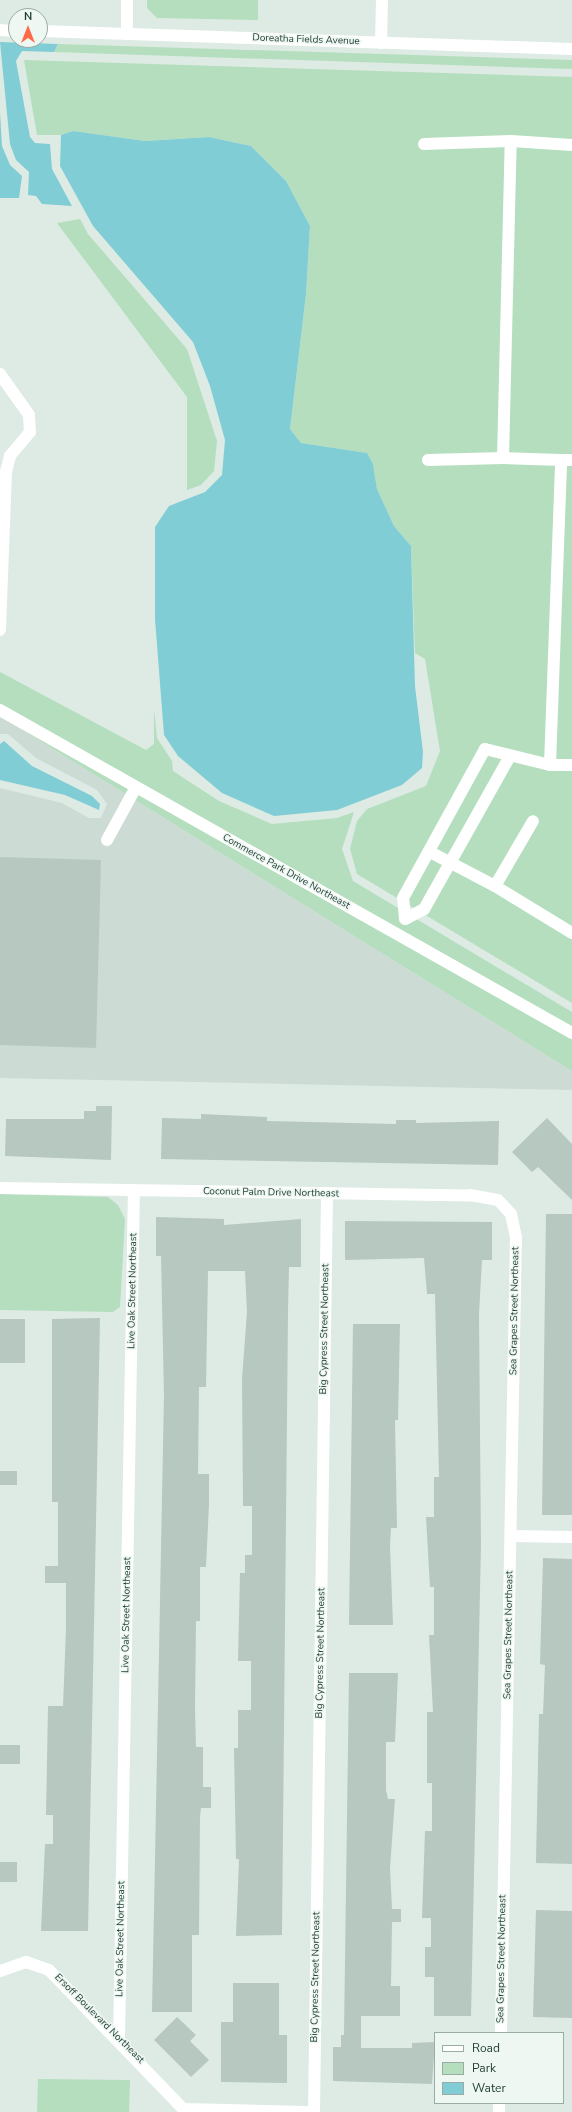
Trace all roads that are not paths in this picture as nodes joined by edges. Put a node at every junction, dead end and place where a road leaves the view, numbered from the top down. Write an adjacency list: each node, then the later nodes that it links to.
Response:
1 (127, 0): 4 (street)
2 (382, 0): 5 (street)
3 (48, 31): 4 (street, Doreatha Fields Avenue)
4 (127, 34): 5 (street, Doreatha Fields Avenue)
5 (381, 43): 6 (street, Doreatha Fields Avenue)
6 (572, 49)
7 (511, 141): 8 (street); 9 (street); 11 (street)
8 (424, 144)
9 (572, 145)
10 (0, 374): 14 (street)
11 (503, 458): 12 (street); 13 (street)
12 (428, 460)
13 (566, 460): 17 (street)
14 (0, 630)
15 (0, 710): 21 (street, Commerce Park Drive Northeast)
16 (510, 756): 17 (street); 19 (street); 20 (street)
17 (550, 765): 18 (street)
18 (572, 765)
19 (474, 774): 20 (street); 23 (street)
20 (494, 784): 24 (street)
21 (136, 786): 25 (street); 31 (street, Commerce Park Drive Northeast)
22 (532, 821): 28 (street)
23 (447, 822): 24 (street); 26 (street)
24 (466, 832): 27 (street)
25 (107, 840)
26 (430, 852): 27 (street); 29 (street)
27 (450, 864): 28 (street); 29 (street)
28 (495, 886): 30 (street)
29 (405, 918): 31 (street)
30 (572, 933)
31 (398, 934): 32 (street, Commerce Park Drive Northeast)
32 (572, 1033)
33 (0, 1188): 34 (street, Coconut Palm Drive Northeast)
34 (134, 1191): 35 (street, Coconut Palm Drive Northeast); 41 (street, Live Oak Street Northeast)
35 (327, 1193): 36 (street, Coconut Palm Drive Northeast); 44 (street, Big Cypress Street Northeast)
36 (516, 1237): 37 (street, Sea Grapes Street Northeast)
37 (512, 1536): 38 (street); 40 (street, Sea Grapes Street Northeast)
38 (572, 1537)
39 (0, 1971): 41 (street, Ersoff Boulevard Northeast)
40 (500, 2032)
41 (119, 2039): 42 (street, Ersoff Boulevard Northeast)
42 (185, 2110): 43 (street, Ersoff Boulevard Northeast)
43 (306, 2112)
44 (314, 2112)

